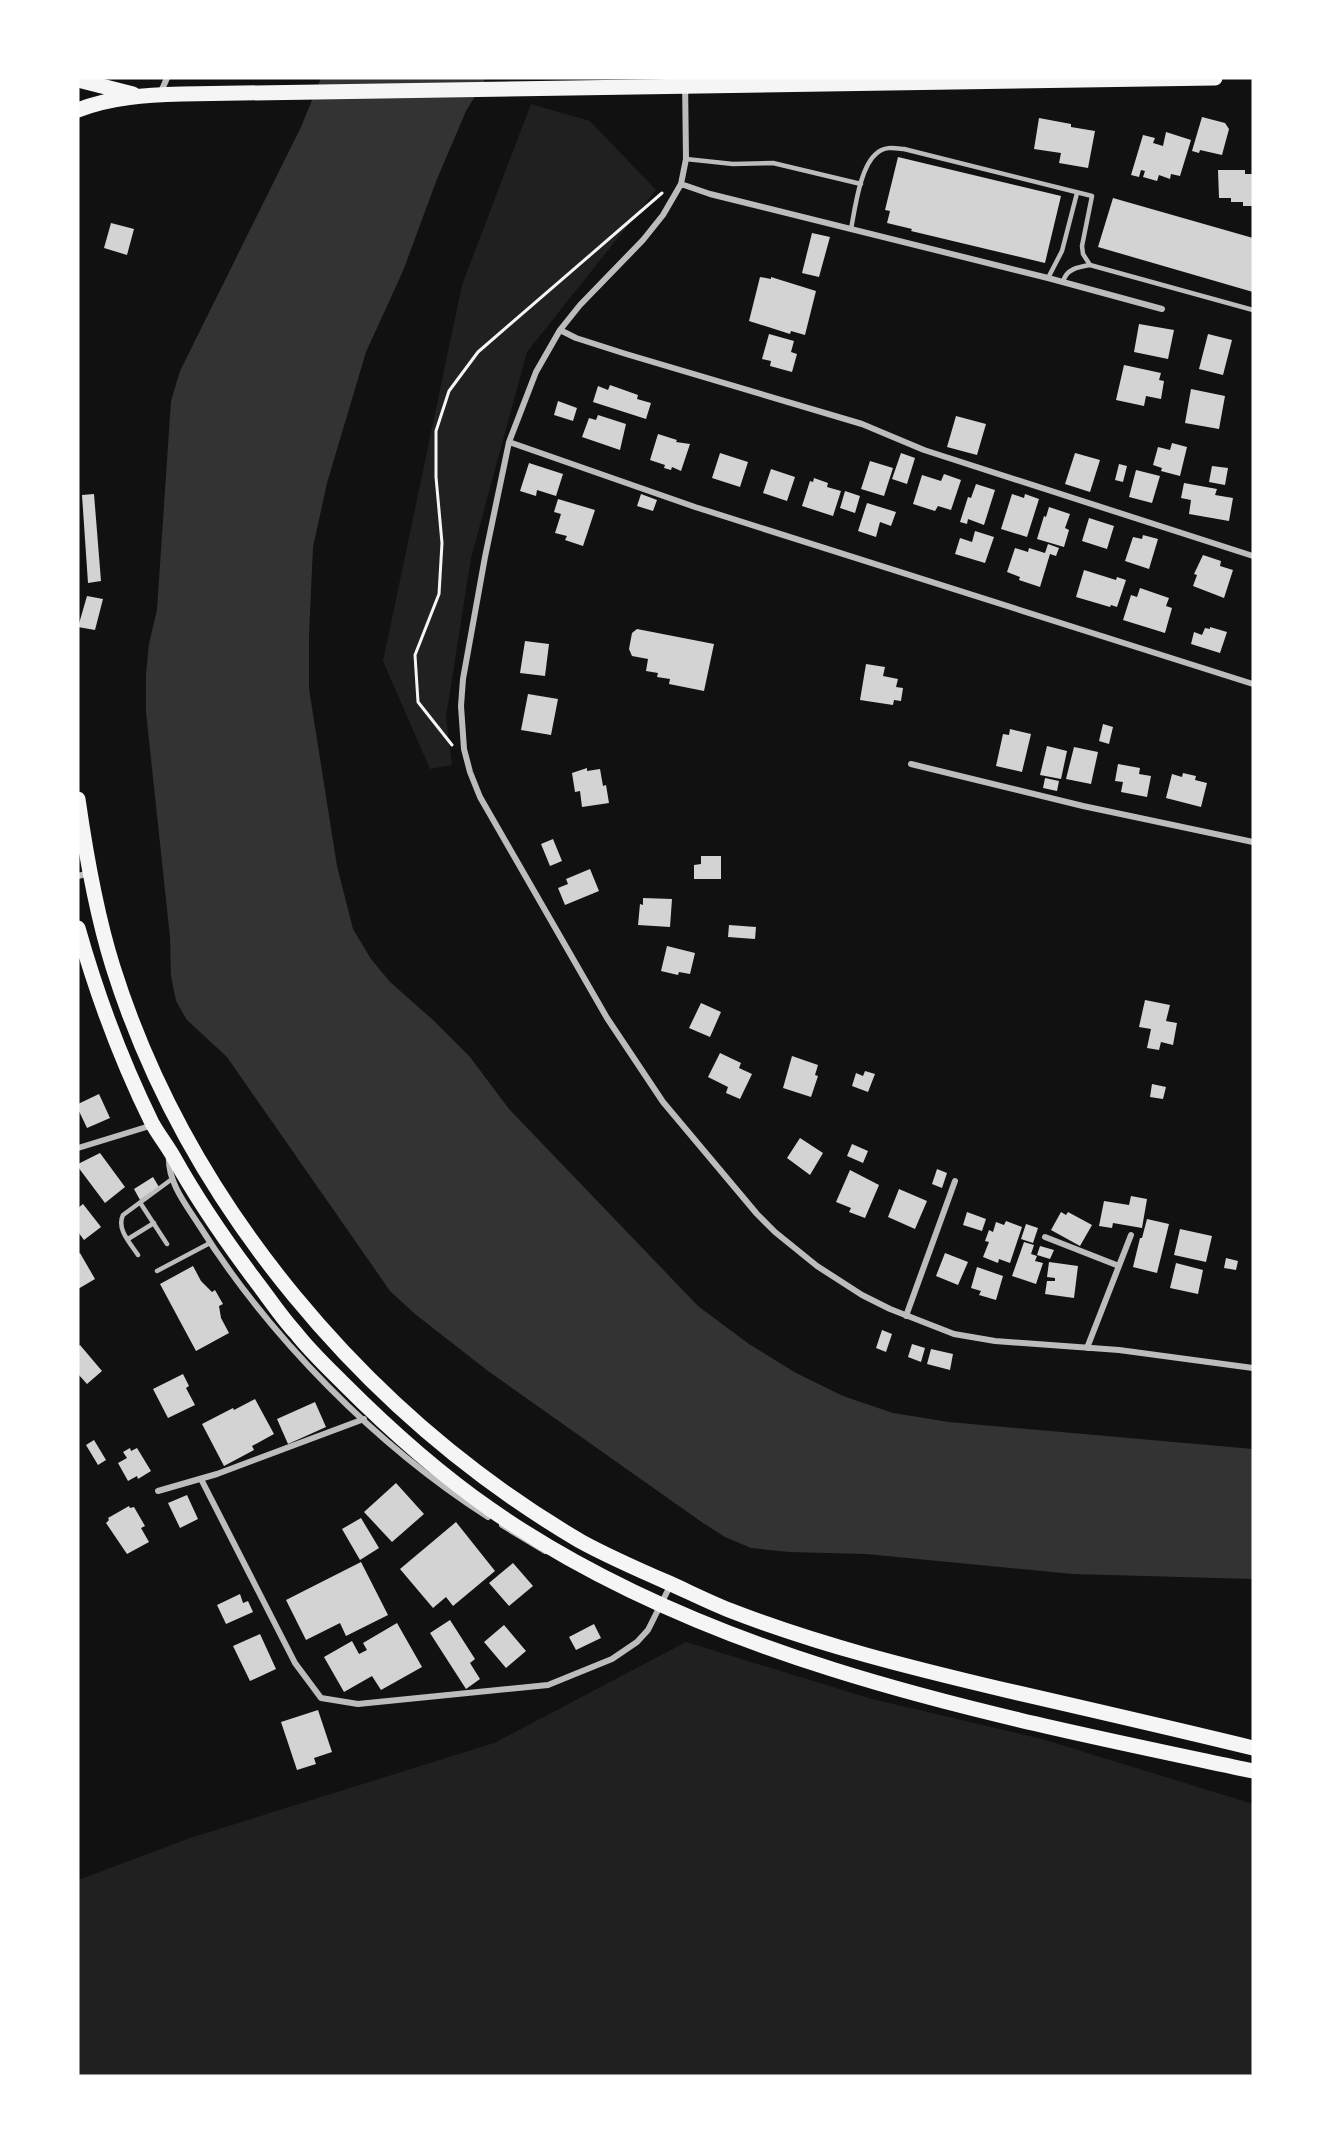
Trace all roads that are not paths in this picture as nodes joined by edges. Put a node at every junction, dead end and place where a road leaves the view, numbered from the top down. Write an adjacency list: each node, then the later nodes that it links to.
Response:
1 (166, 78): 5 (street)
2 (1215, 78): 4 (main road)
3 (78, 80): 6 (main road)
4 (685, 82): 5 (main road); 8 (street)
5 (160, 95): 6 (main road)
6 (139, 96): 7 (main road)
7 (78, 110)
8 (686, 159): 9 (street); 10 (lane)
9 (681, 184): 12 (street); 18 (street)
10 (861, 184): 11 (lane); 12 (lane)
11 (1077, 193): 13 (lane); 14 (lane)
12 (851, 229): 14 (street)
13 (1090, 265): 15 (lane); 17 (lane)
14 (1048, 278): 15 (street)
15 (1063, 282): 16 (street)
16 (1162, 309)
17 (1253, 310)
18 (560, 330): 19 (street); 20 (street)
19 (509, 442): 21 (street); 42 (street)
20 (1253, 556)
21 (1253, 684)
22 (910, 764): 24 (street)
23 (78, 799): 25 (main road)
24 (1253, 842)
25 (84, 874): 48 (main road)
26 (78, 928): 27 (main road)
27 (153, 1125): 28 (street); 29 (main road)
28 (78, 1148)
29 (170, 1150): 30 (street); 45 (main road)
30 (172, 1179): 32 (lane); 38 (street)
31 (955, 1181): 42 (street)
32 (141, 1203): 33 (lane); 36 (lane)
33 (154, 1223): 36 (lane); 37 (lane)
34 (1131, 1235): 40 (street)
35 (1045, 1236): 40 (street)
36 (129, 1239): 39 (lane)
37 (167, 1244)
38 (210, 1244): 41 (lane); 45 (street)
39 (138, 1255)
40 (1119, 1266): 43 (street)
41 (157, 1271)
42 (906, 1316): 43 (street)
43 (1087, 1348): 44 (street)
44 (1253, 1368)
45 (369, 1417): 46 (street); 49 (main road)
46 (201, 1479): 47 (street); 49 (street)
47 (158, 1491)
48 (671, 1584): 49 (street); 50 (main road)
49 (662, 1604): 51 (main road)
50 (1253, 1748)
51 (1253, 1772)

